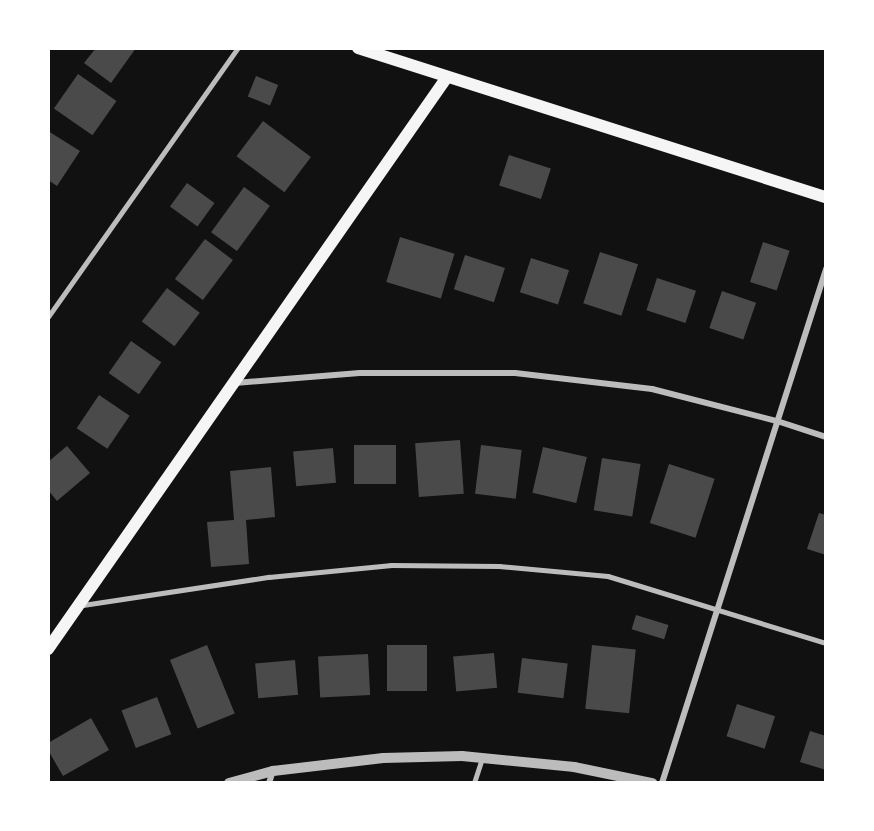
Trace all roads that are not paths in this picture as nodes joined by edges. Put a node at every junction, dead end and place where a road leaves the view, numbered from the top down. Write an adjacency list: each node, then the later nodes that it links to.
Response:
1 (238, 48): 6 (lane)
2 (358, 48): 3 (main road)
3 (447, 77): 4 (main road); 7 (main road)
4 (826, 197)
5 (826, 269): 8 (street)
6 (48, 317)
7 (232, 384): 8 (street); 10 (main road)
8 (777, 421): 9 (street); 11 (street)
9 (826, 437)
10 (78, 605): 11 (lane); 13 (main road)
11 (718, 608): 12 (lane); 20 (street)
12 (826, 643)
13 (48, 649)
14 (482, 758): 15 (street); 18 (lane); 19 (street)
15 (273, 771): 16 (street); 17 (street)
16 (229, 783)
17 (269, 783)
18 (474, 783)
19 (652, 783)
20 (662, 783)

